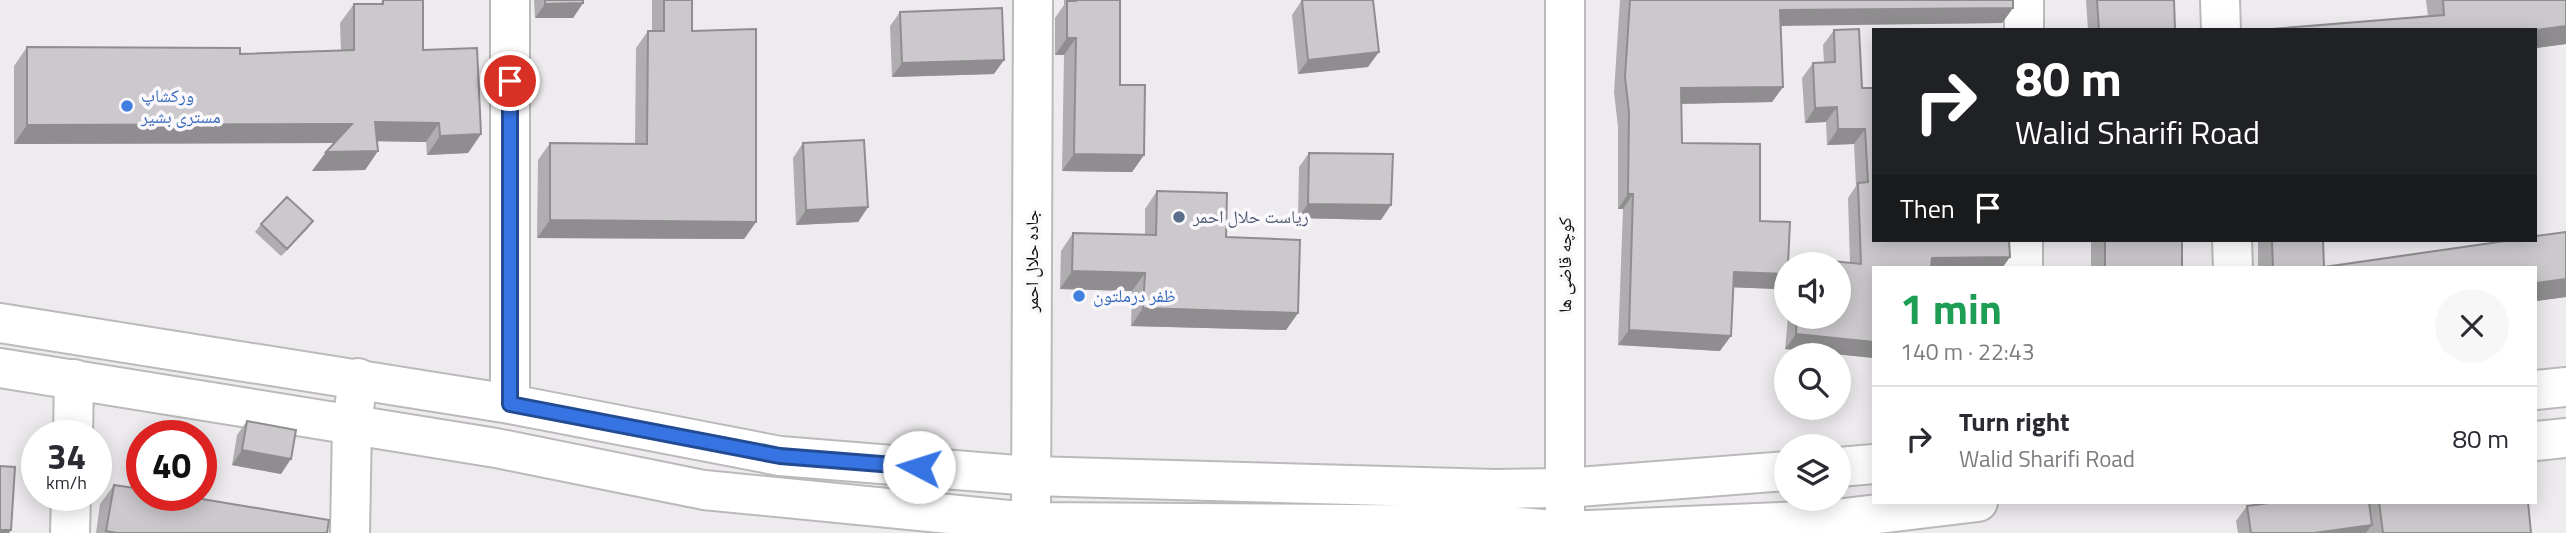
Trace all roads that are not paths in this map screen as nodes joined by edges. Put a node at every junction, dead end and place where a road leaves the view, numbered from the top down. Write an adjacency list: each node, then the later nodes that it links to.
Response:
1 (510, 0): 18 (street)
2 (1033, 0): 26 (street, جاده حلال احمر)
3 (1565, 0): 27 (street, کوچه قاضی ها)
4 (2024, 0): 6 (street)
5 (2220, 0): 7 (street)
6 (2024, 28)
7 (2221, 28)
8 (2023, 242): 10 (street)
9 (2232, 242): 11 (street)
10 (2023, 266)
11 (2233, 266)
12 (0, 323): 15 (street)
13 (0, 368): 14 (street)
14 (74, 379): 19 (street); 20 (street)
15 (358, 379): 18 (street); 20 (street)
16 (2566, 387): 17 (street)
17 (2537, 390)
18 (510, 404): 26 (street)
19 (73, 420)
20 (352, 425): 31 (street); 34 (street)
21 (2566, 438): 22 (street)
22 (2537, 441)
23 (1872, 464): 24 (street)
24 (1851, 466)
25 (1774, 472): 27 (street)
26 (1031, 476): 30 (street); 31 (street, جاده حلال احمر)
27 (1565, 488): 30 (street); 32 (street, کوچه قاضی ها)
28 (1961, 504): 32 (street)
29 (71, 511): 33 (street)
30 (1496, 516): 31 (street); 32 (street)
31 (1031, 522)
32 (1565, 531)
33 (70, 533)
34 (350, 533)

